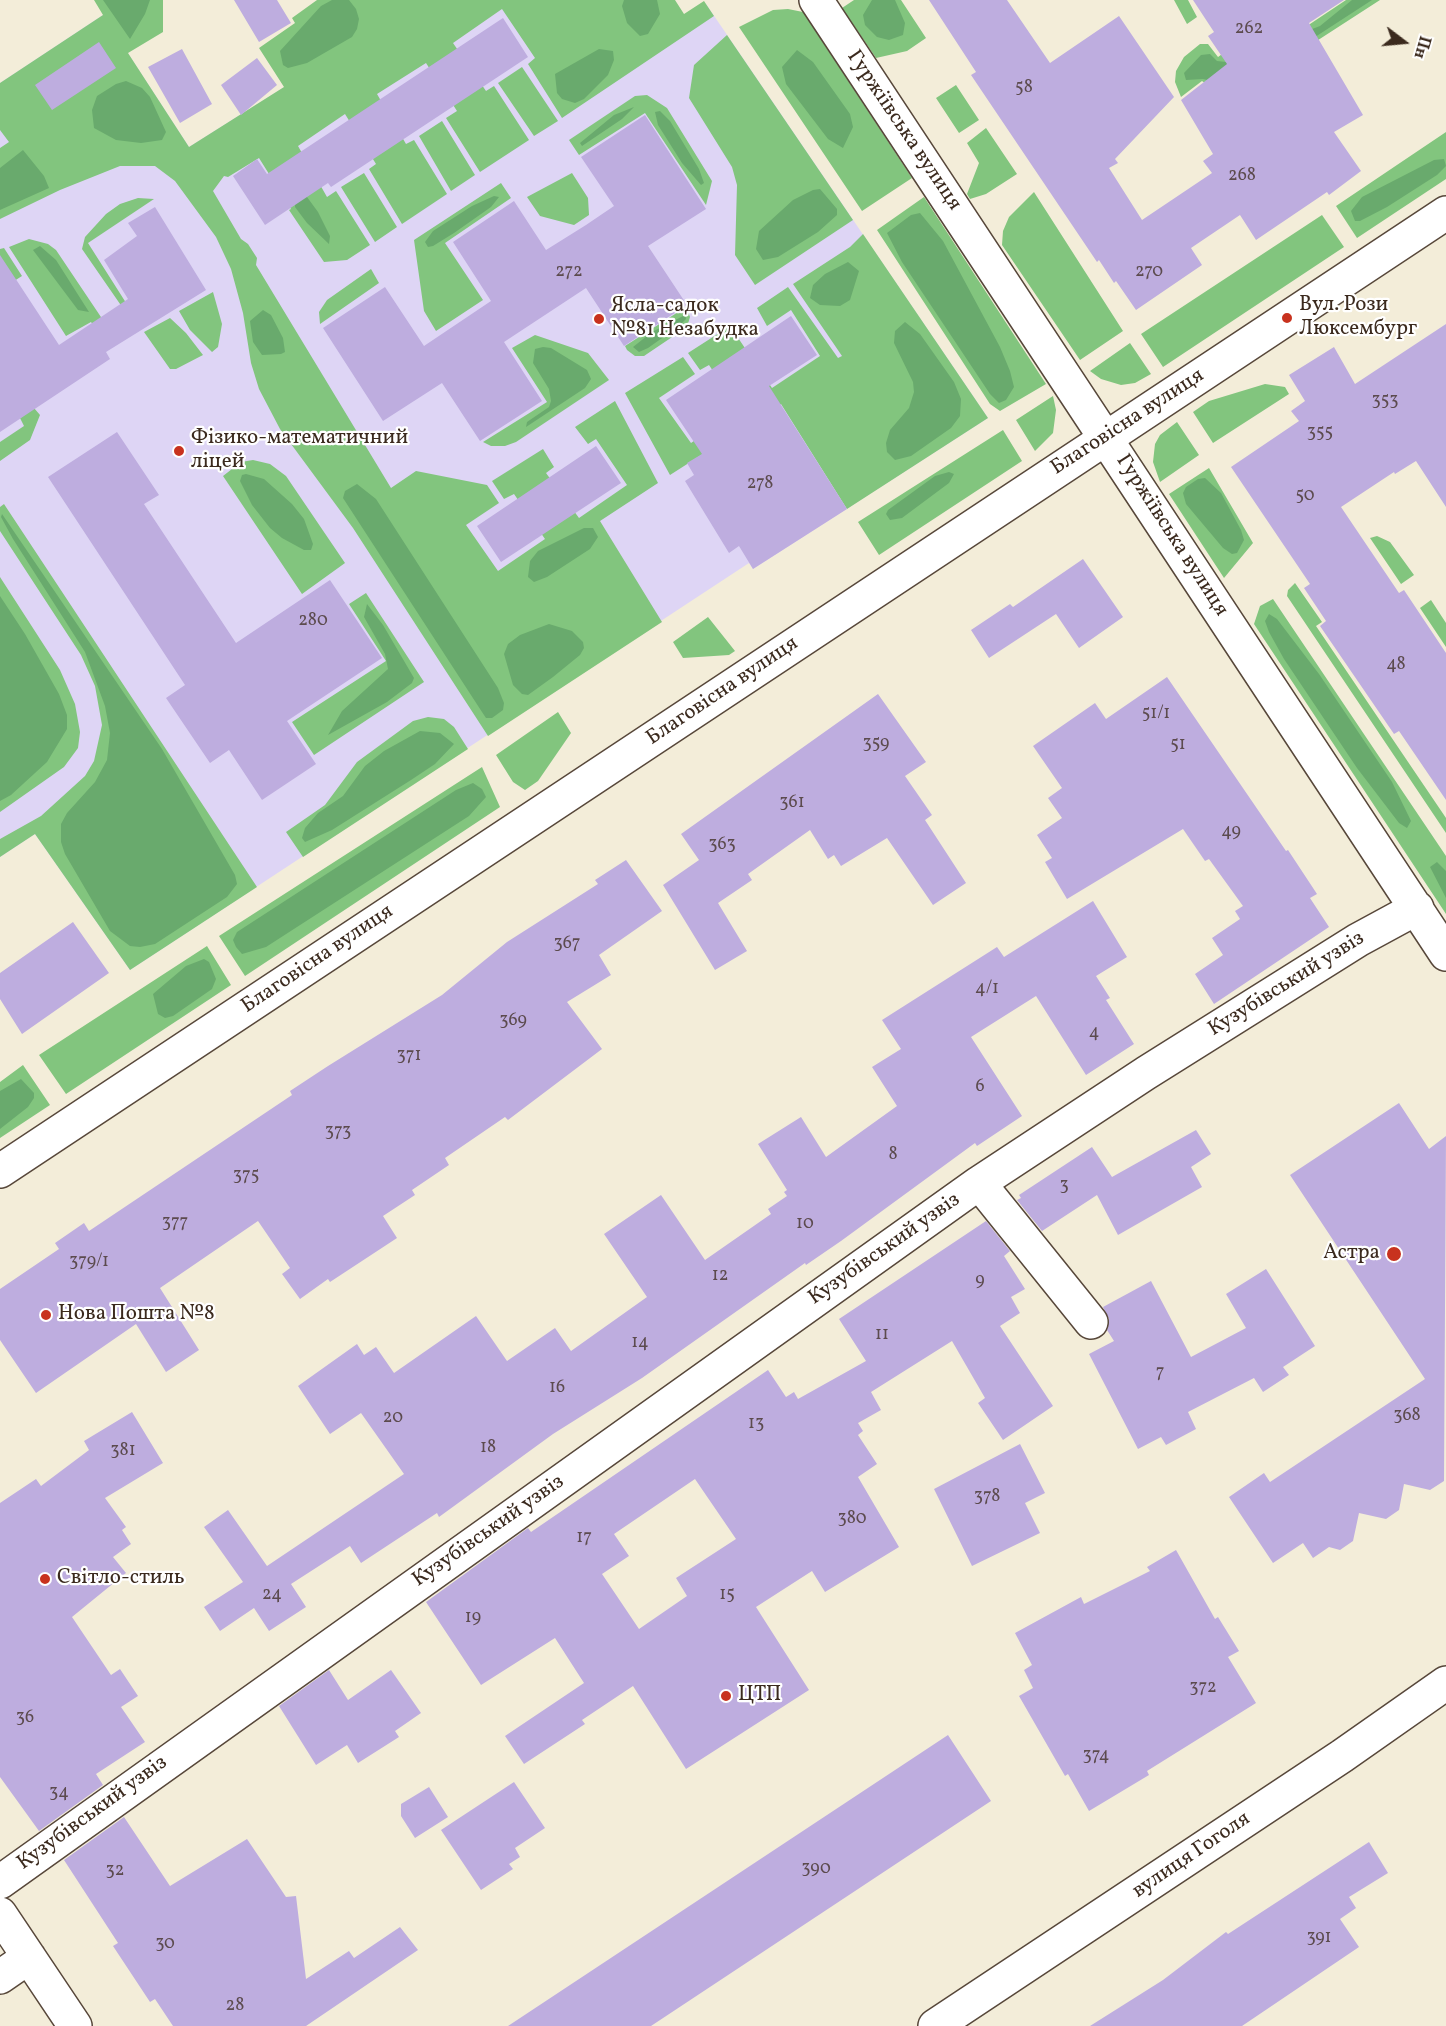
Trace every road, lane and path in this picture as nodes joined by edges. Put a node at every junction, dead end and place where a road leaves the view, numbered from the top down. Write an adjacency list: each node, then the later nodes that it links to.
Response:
1 (816, 0): 3 (street, Гуржіївська вулиця)
2 (1446, 213): 3 (street, Благовісна вулиця)
3 (1107, 437): 4 (street, Гуржіївська вулиця); 6 (street, Благовісна вулиця)
4 (1417, 908): 5 (street, Гуржіївська вулиця); 7 (street, Кузубівський узвіз)
5 (1446, 954)
6 (0, 1171)
7 (979, 1183): 8 (street, Кузубівський узвіз); 10 (street, Кузубівський узвіз)
8 (1091, 1322)
9 (1446, 1683): 15 (street, вулиця Гоголя)
10 (0, 1882)
11 (0, 1914): 12 (street)
12 (29, 1957): 13 (street); 14 (street)
13 (0, 1977)
14 (75, 2026)
15 (935, 2026)

